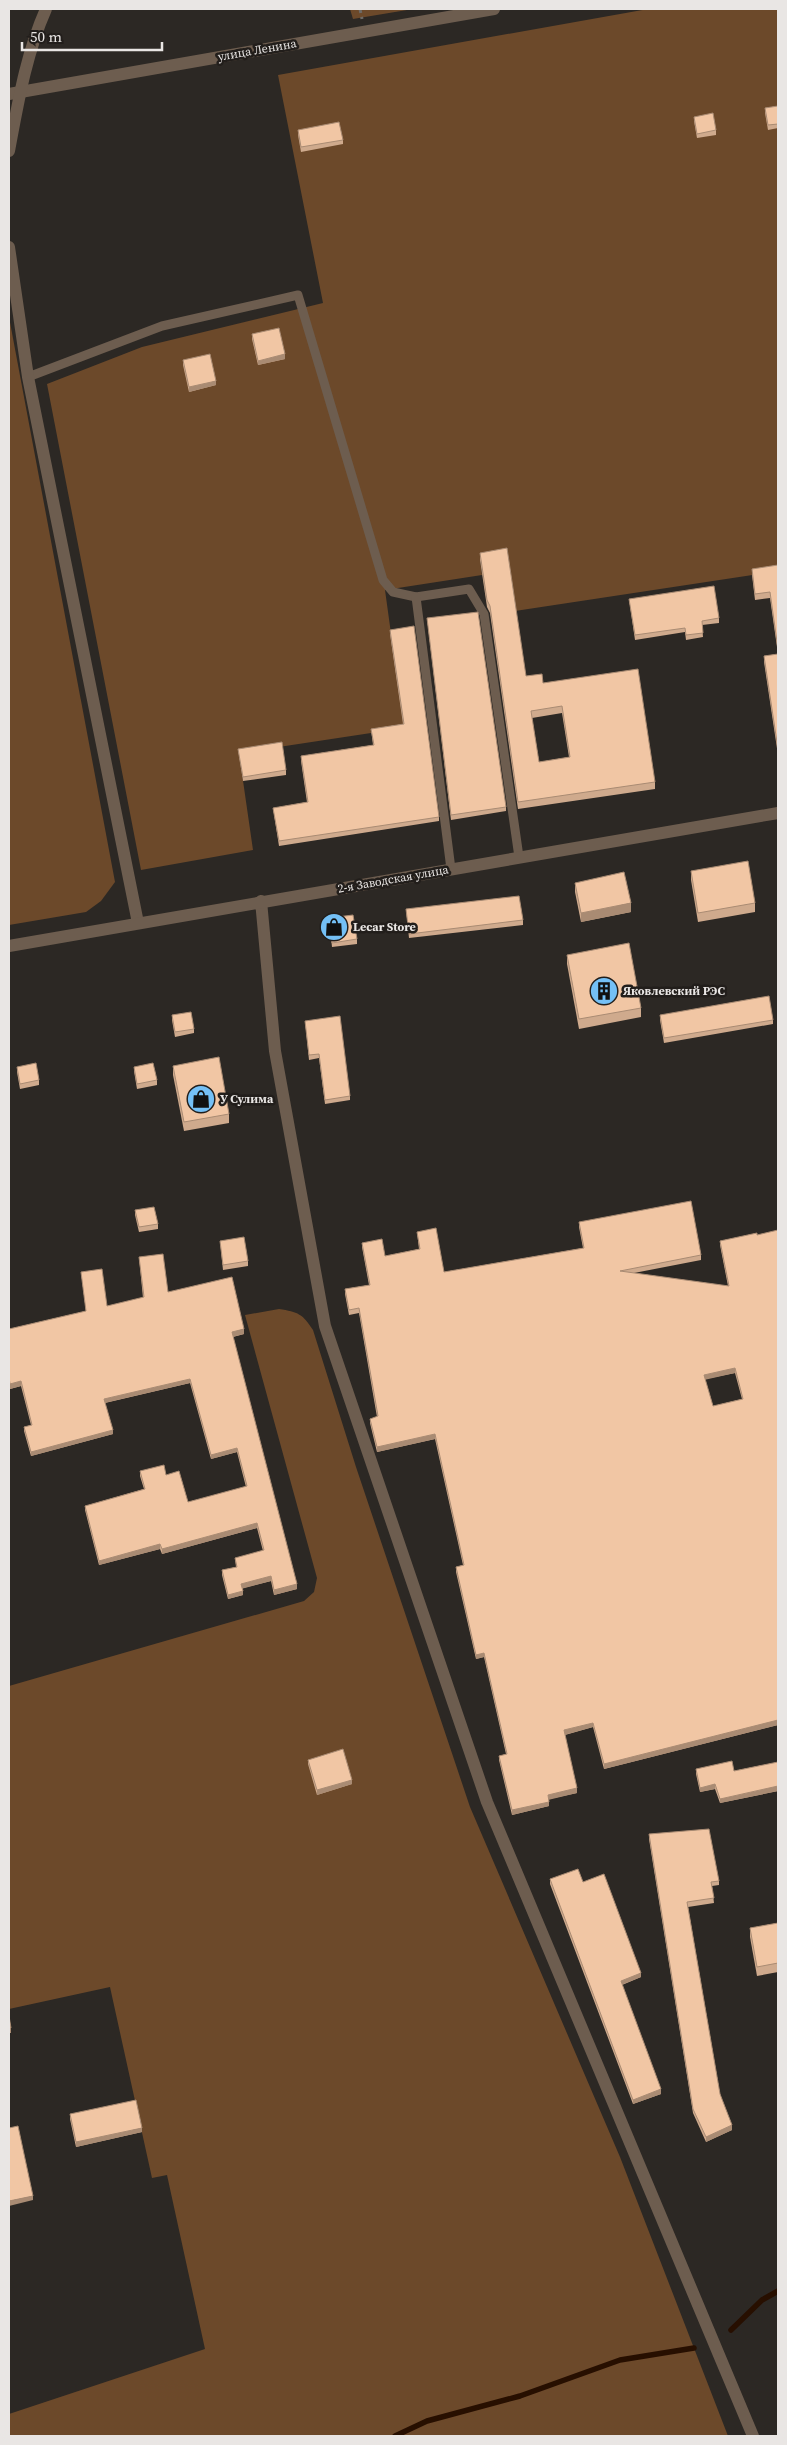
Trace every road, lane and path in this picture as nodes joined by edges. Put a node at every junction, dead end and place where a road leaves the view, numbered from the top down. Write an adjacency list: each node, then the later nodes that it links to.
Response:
1 (46, 9): 3 (street)
2 (494, 9): 3 (street, улица Ленина)
3 (15, 93): 4 (street)
4 (9, 151)
5 (9, 247): 6 (street)
6 (28, 377): 7 (lane); 12 (street)
7 (416, 596): 9 (lane); 10 (lane)
8 (778, 813): 9 (street, 2-я Заводская улица)
9 (519, 857): 10 (street, 2-я Заводская улица)
10 (451, 869): 11 (street, 2-я Заводская улица)
11 (261, 901): 12 (street, 2-я Заводская улица); 14 (street)
12 (138, 923): 13 (street, 2-я Заводская улица)
13 (9, 946)
14 (752, 2436)

